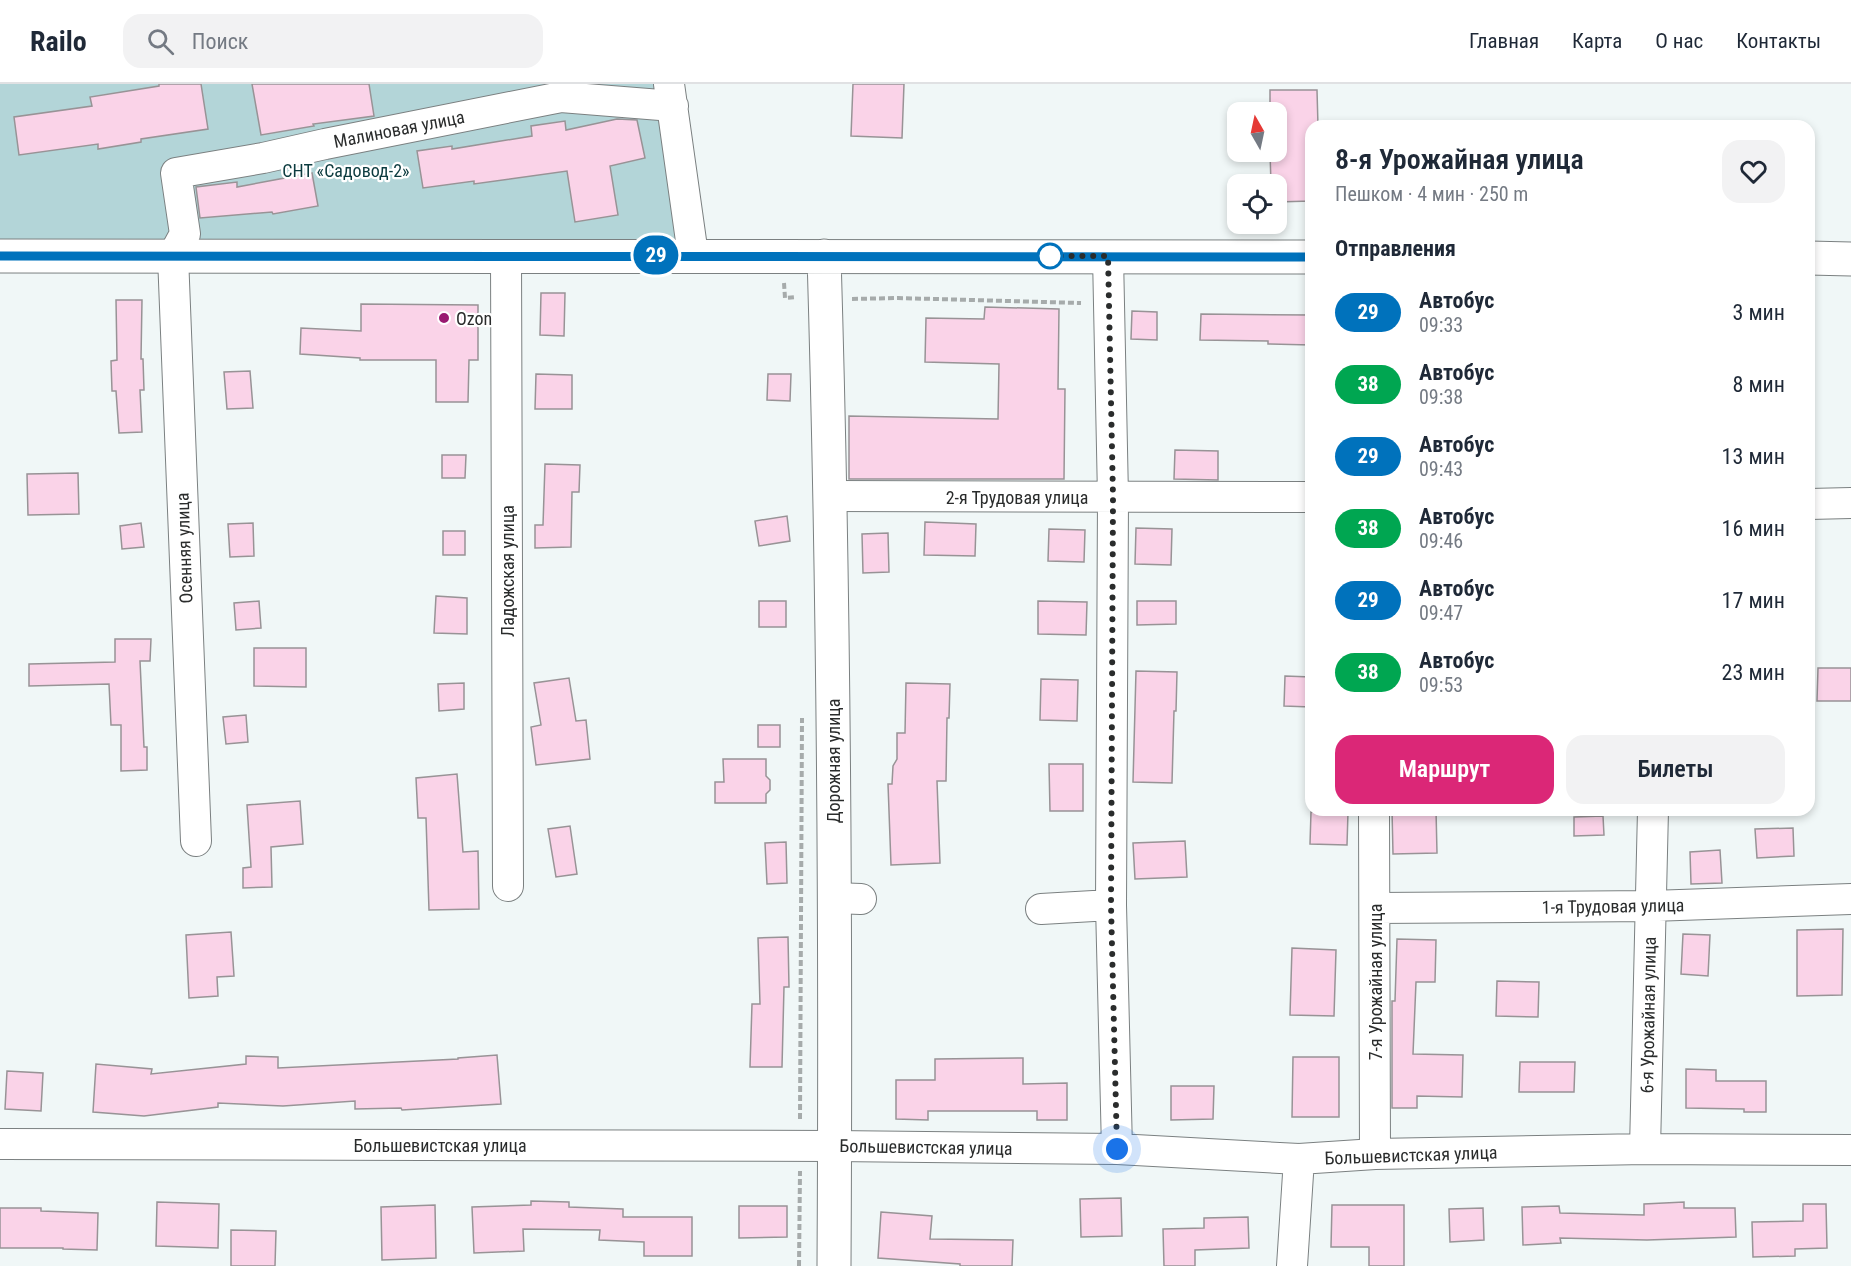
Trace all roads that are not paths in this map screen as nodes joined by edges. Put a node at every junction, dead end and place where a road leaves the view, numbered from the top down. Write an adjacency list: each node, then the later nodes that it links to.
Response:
1 (671, 95): 2 (street); 4 (street, Малиновая улица)
2 (693, 255): 5 (street); 6 (street)
3 (0, 256): 4 (street)
4 (173, 256): 5 (street); 18 (street, Осенняя улица)
5 (506, 256): 19 (street, Ладожская улица)
6 (824, 256): 7 (street); 11 (street, Дорожная улица)
7 (1108, 256): 8 (street); 12 (street)
8 (1305, 257)
9 (1815, 258): 10 (street)
10 (1851, 259)
11 (831, 496): 12 (street, 2-я Трудовая улица); 26 (street, Дорожная улица)
12 (1113, 497): 13 (street, 2-я Трудовая улица); 21 (street)
13 (1305, 497)
14 (1851, 503): 15 (street)
15 (1815, 504)
16 (1374, 816): 23 (street, 7-я Урожайная улица)
17 (1653, 816): 22 (street, 6-я Урожайная улица)
18 (196, 841)
19 (508, 886)
20 (1851, 899): 22 (street, 1-я Трудовая улица)
21 (1111, 905): 24 (street); 27 (street)
22 (1651, 906): 23 (street, 1-я Трудовая улица); 28 (street, 6-я Урожайная улица)
23 (1376, 908): 30 (street, 7-я Урожайная улица)
24 (1041, 909)
25 (0, 1144): 26 (street, Большевистская улица)
26 (834, 1146): 27 (street, Большевистская улица); 32 (street, Дорожная улица)
27 (1117, 1149): 31 (street, Большевистская улица)
28 (1645, 1149): 29 (street, Большевистская улица); 30 (street, Большевистская улица)
29 (1851, 1150)
30 (1375, 1154): 31 (street, Большевистская улица)
31 (1299, 1159): 33 (street)
32 (834, 1266)
33 (1292, 1266)

